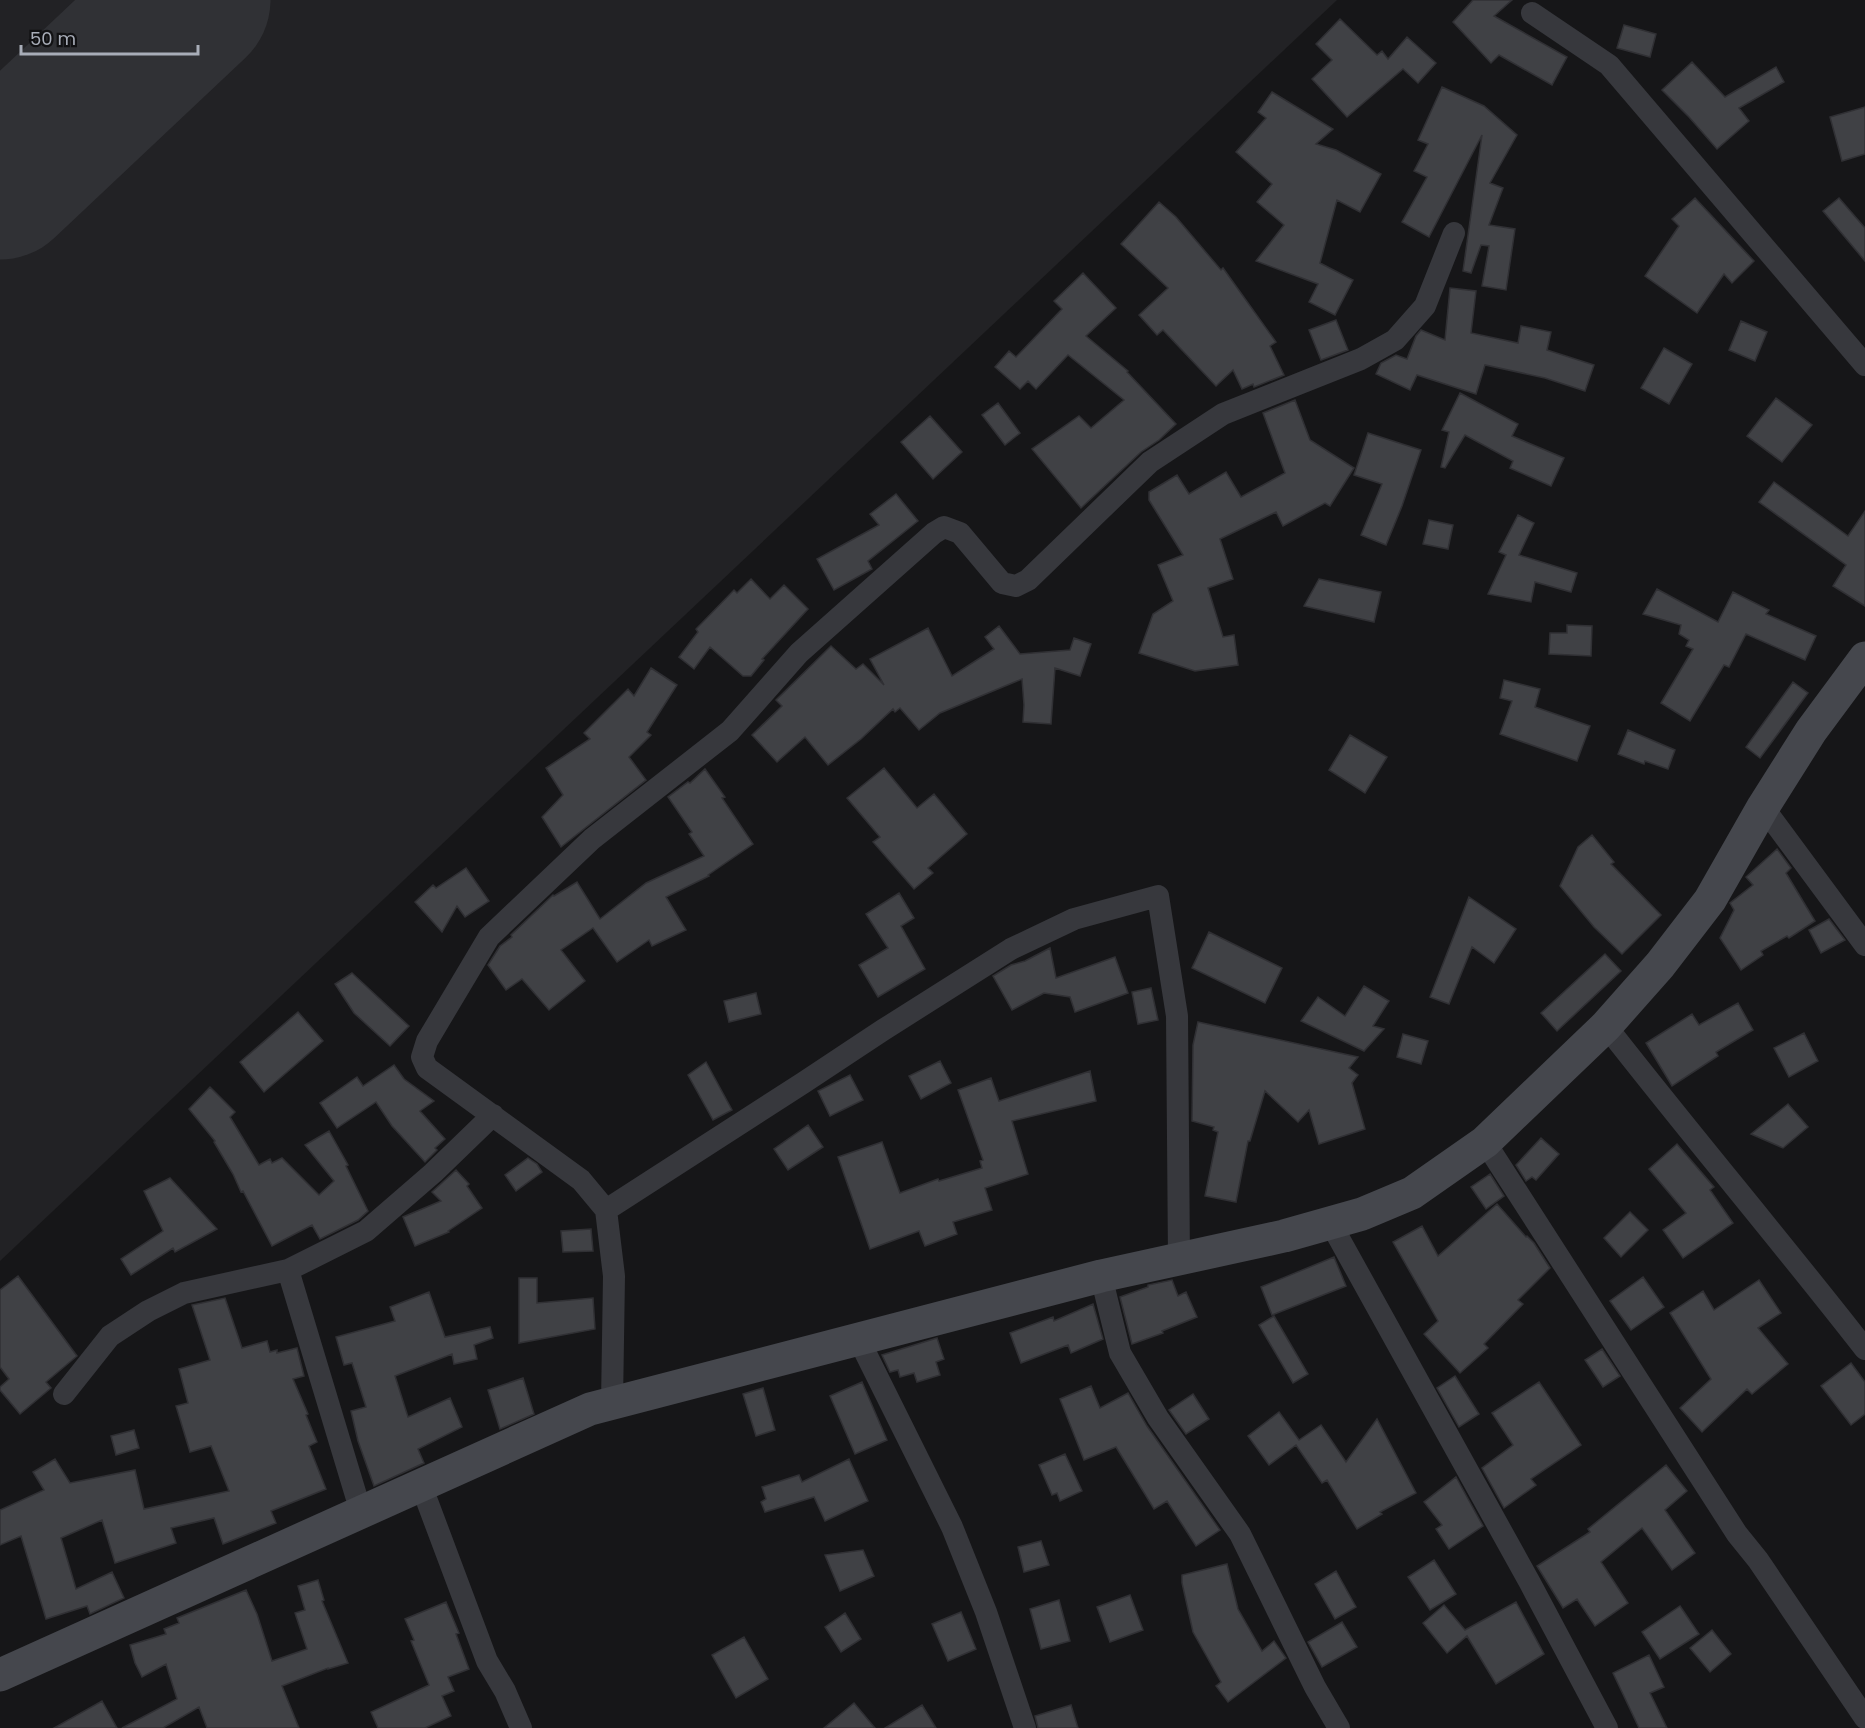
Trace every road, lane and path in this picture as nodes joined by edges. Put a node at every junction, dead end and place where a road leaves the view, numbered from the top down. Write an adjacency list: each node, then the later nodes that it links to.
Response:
1 (1532, 13): 3 (street)
2 (1454, 233): 8 (street)
3 (1865, 364)
4 (1865, 658): 5 (main road)
5 (1763, 807): 6 (street); 7 (main road)
6 (1865, 945)
7 (1606, 1026): 9 (main road); 16 (street)
8 (493, 1115): 10 (street); 13 (street)
9 (1485, 1142): 11 (main road); 22 (street)
10 (606, 1210): 12 (street); 18 (street)
11 (1331, 1224): 12 (main road); 26 (street)
12 (1179, 1260): 14 (main road)
13 (288, 1270): 17 (street); 20 (street)
14 (1101, 1276): 15 (main road); 25 (street)
15 (858, 1338): 18 (main road); 24 (street)
16 (1865, 1349)
17 (64, 1394)
18 (612, 1403): 19 (main road)
19 (421, 1485): 20 (main road); 23 (street)
20 (361, 1512): 21 (main road)
21 (0, 1675)
22 (1865, 1718)
23 (521, 1728)
24 (1025, 1728)
25 (1339, 1728)
26 (1607, 1728)

